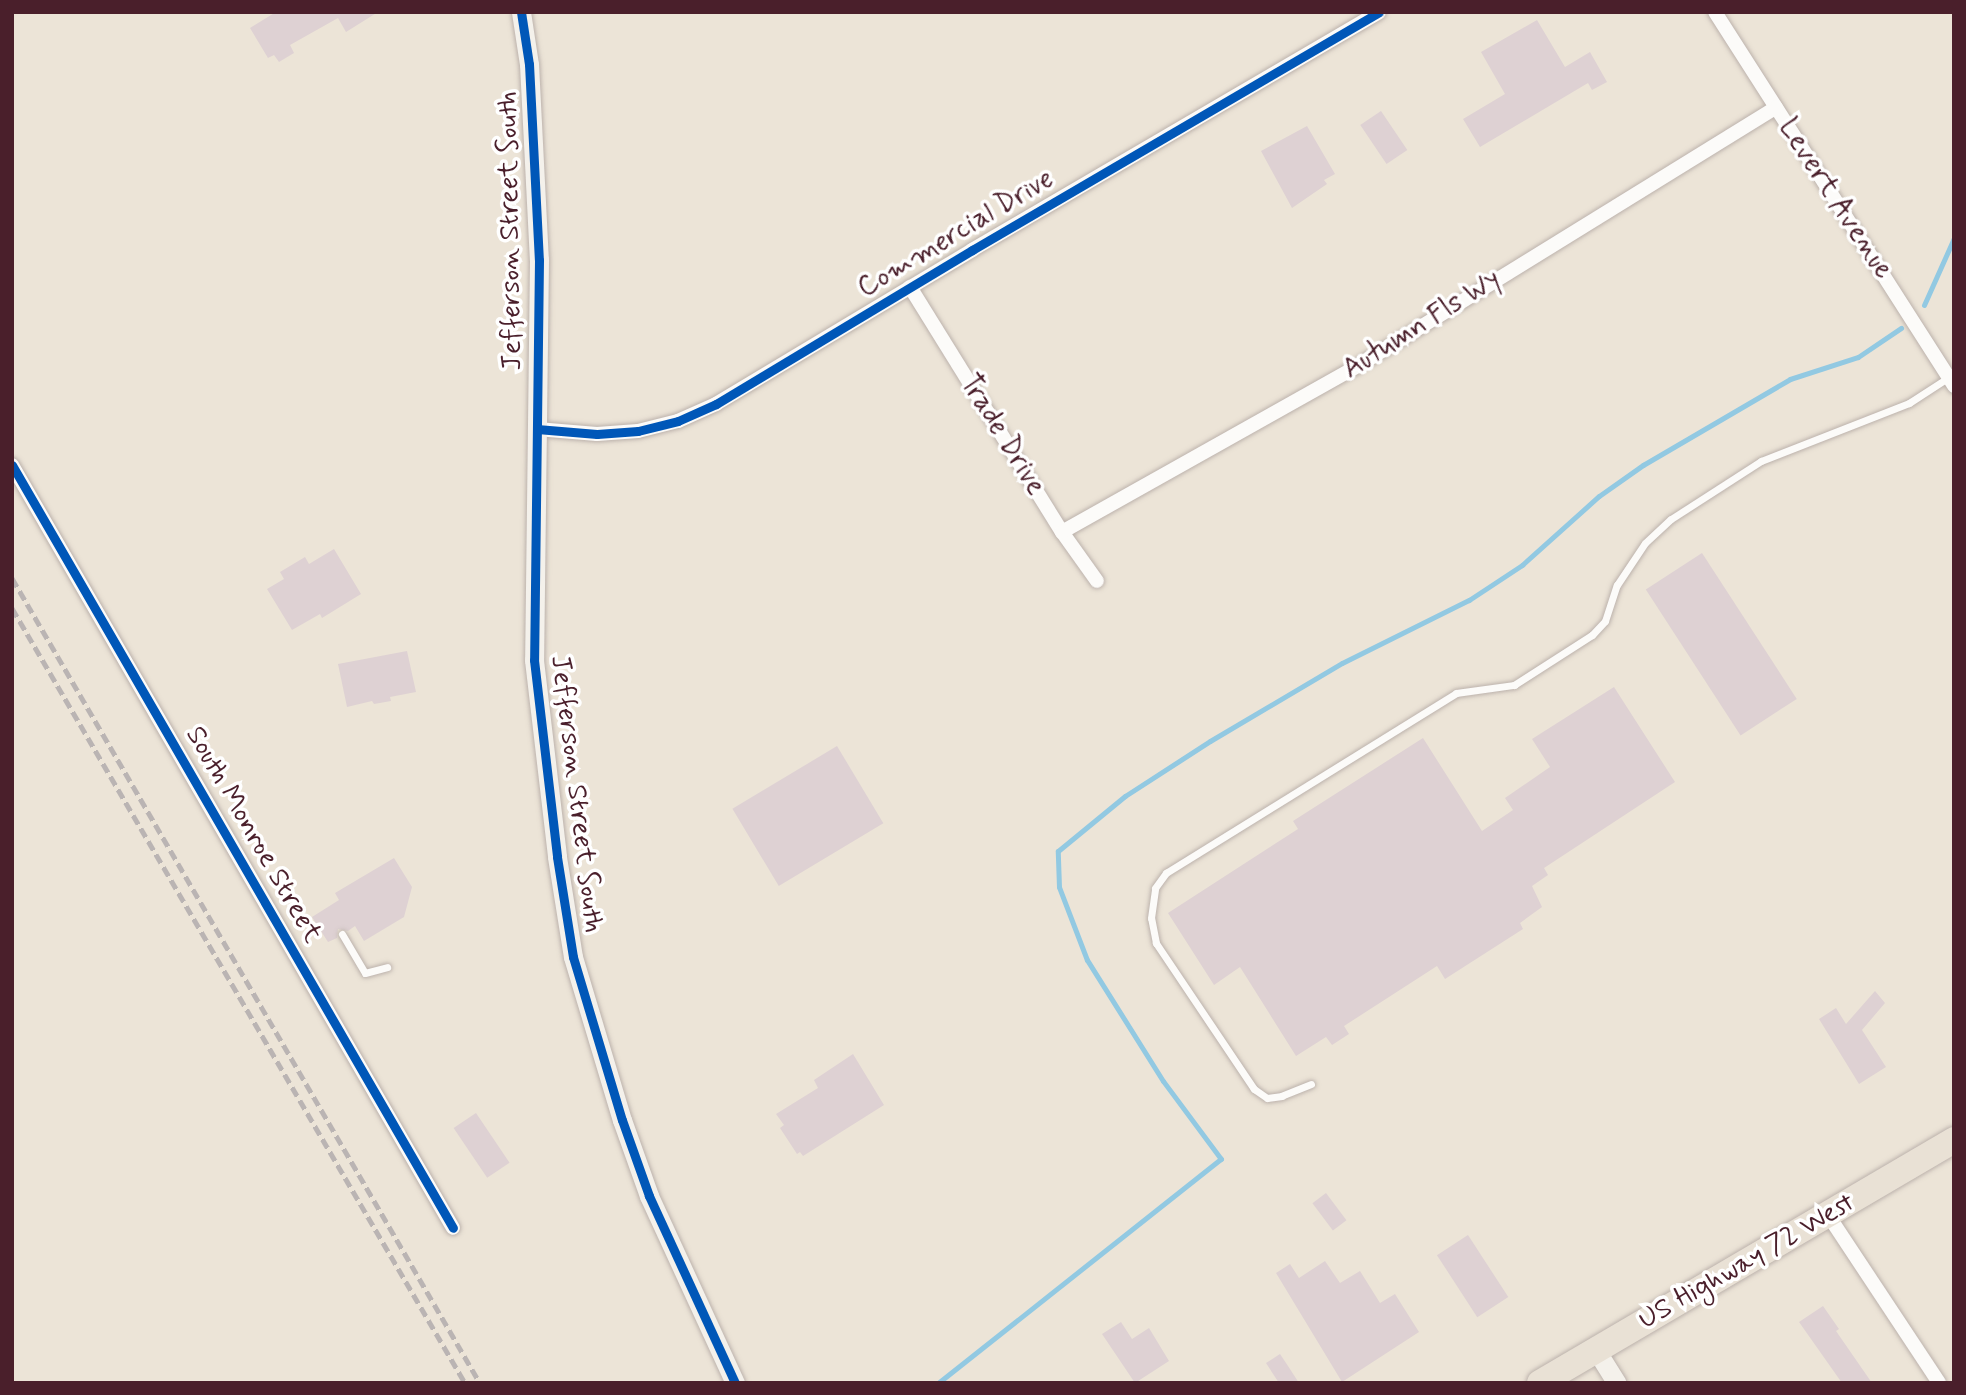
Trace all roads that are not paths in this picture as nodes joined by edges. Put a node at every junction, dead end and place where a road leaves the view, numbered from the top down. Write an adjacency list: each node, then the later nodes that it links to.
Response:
1 (521, 12): 7 (street, Jefferson Street South)
2 (1379, 12): 5 (street, Commercial Drive)
3 (1715, 12): 4 (street, Levert Avenue)
4 (1776, 107): 6 (street, Levert Avenue); 9 (street, Autumn Fls Wy)
5 (910, 287): 7 (street, Commercial Drive); 9 (street, Trade Drive)
6 (1952, 379): 13 (lane)
7 (537, 429): 18 (street, Jefferson Street South)
8 (12, 465): 16 (street, South Monroe Street)
9 (1062, 532): 10 (street, Trade Drive)
10 (1097, 581)
11 (342, 934): 12 (lane)
12 (387, 967)
13 (1311, 1084)
14 (1954, 1140): 15 (highway, US Highway 72 West)
15 (1828, 1215): 17 (highway, US Highway 72 West); 21 (street)
16 (453, 1228)
17 (1596, 1350): 19 (highway, US Highway 72 West); 20 (street)
18 (735, 1383)
19 (1540, 1383)
20 (1617, 1383)
21 (1939, 1383)

